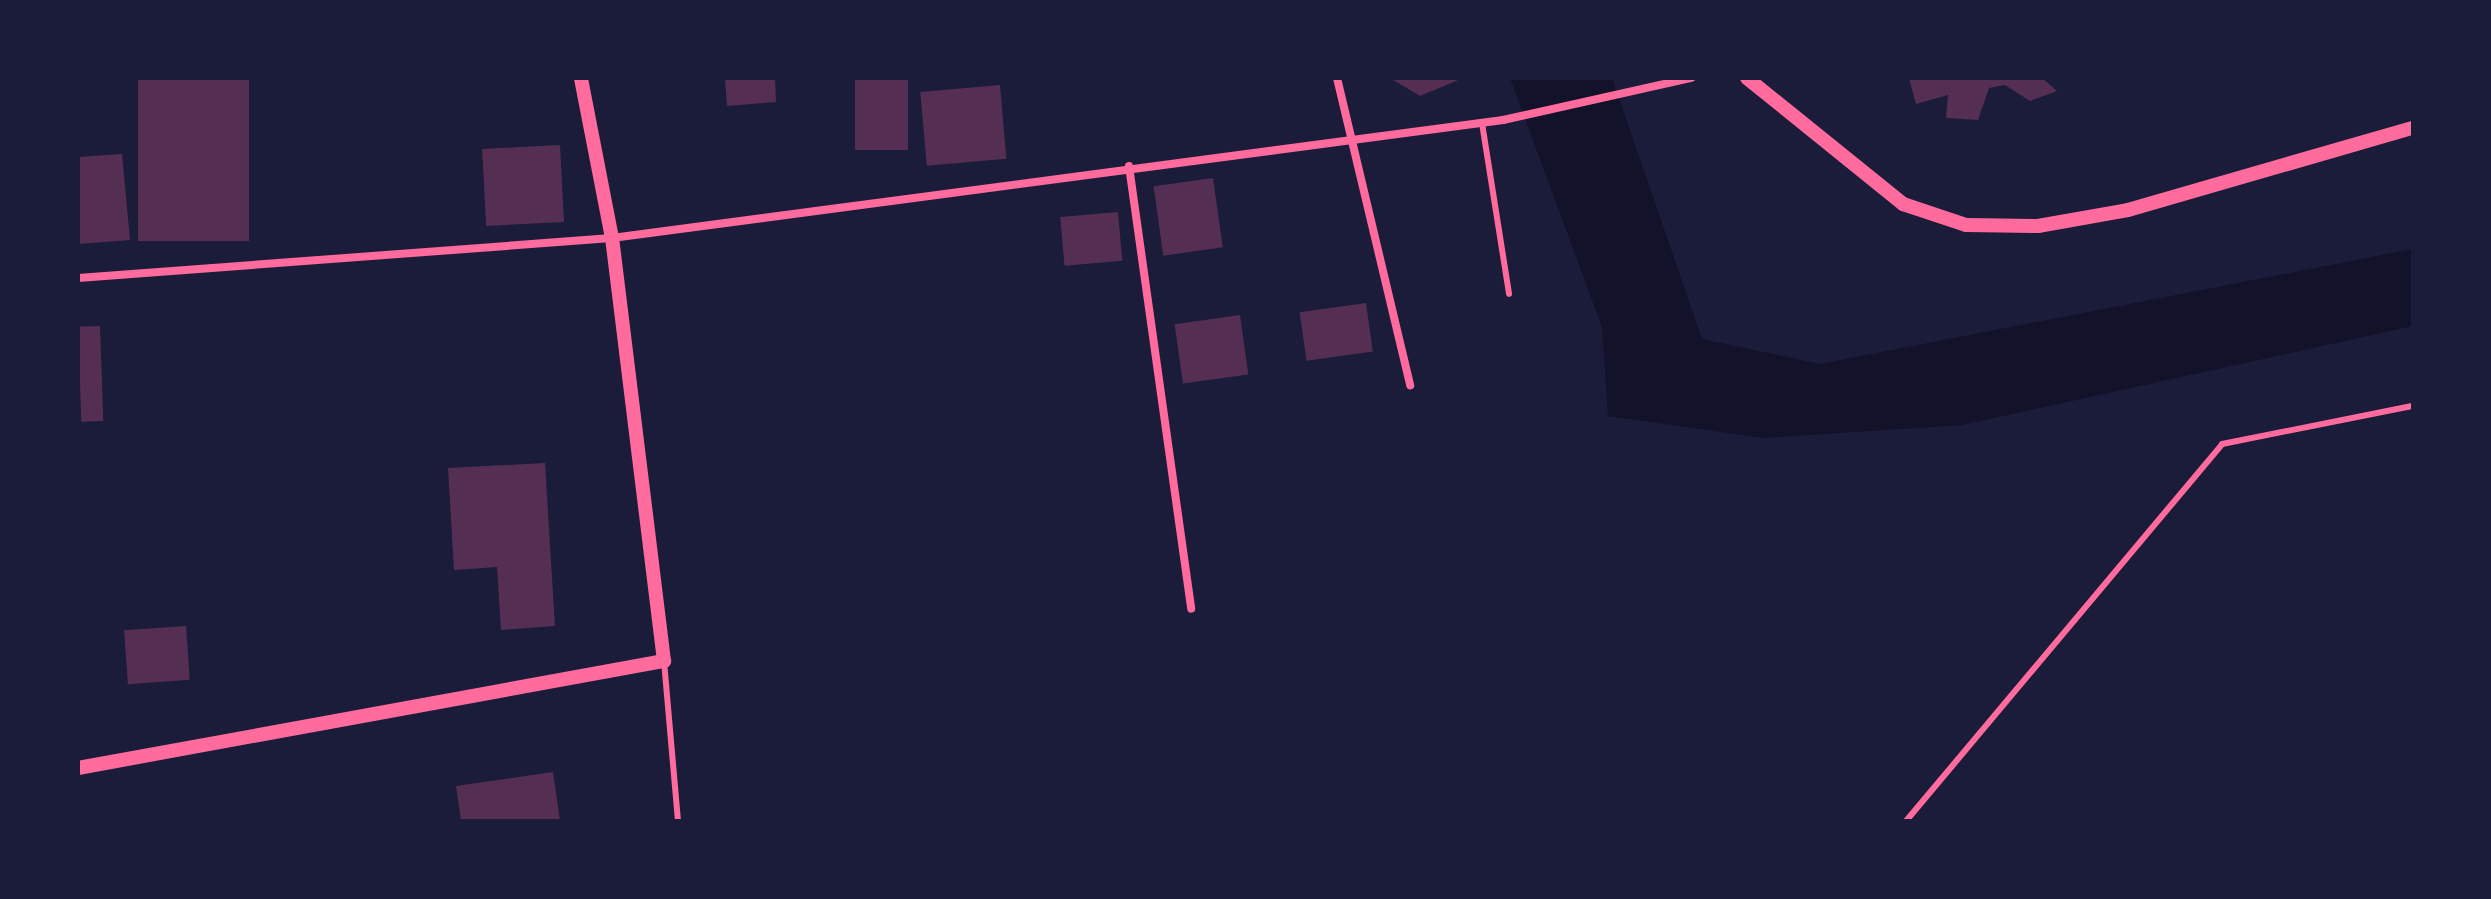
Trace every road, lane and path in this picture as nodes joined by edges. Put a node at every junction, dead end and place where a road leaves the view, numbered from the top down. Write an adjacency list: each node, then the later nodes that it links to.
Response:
1 (581, 78): 9 (street)
2 (1337, 78): 7 (street)
3 (1691, 78): 5 (street)
4 (1747, 78): 6 (street)
5 (1482, 123): 7 (street); 11 (lane)
6 (2413, 128)
7 (1355, 135): 8 (street); 12 (street)
8 (1129, 166): 9 (street); 14 (street)
9 (612, 238): 10 (street); 15 (street)
10 (78, 278)
11 (1509, 294)
12 (1410, 385)
13 (2413, 406): 18 (lane)
14 (1191, 609)
15 (664, 661): 16 (street); 17 (lane)
16 (78, 768)
17 (678, 821)
18 (1906, 821)

